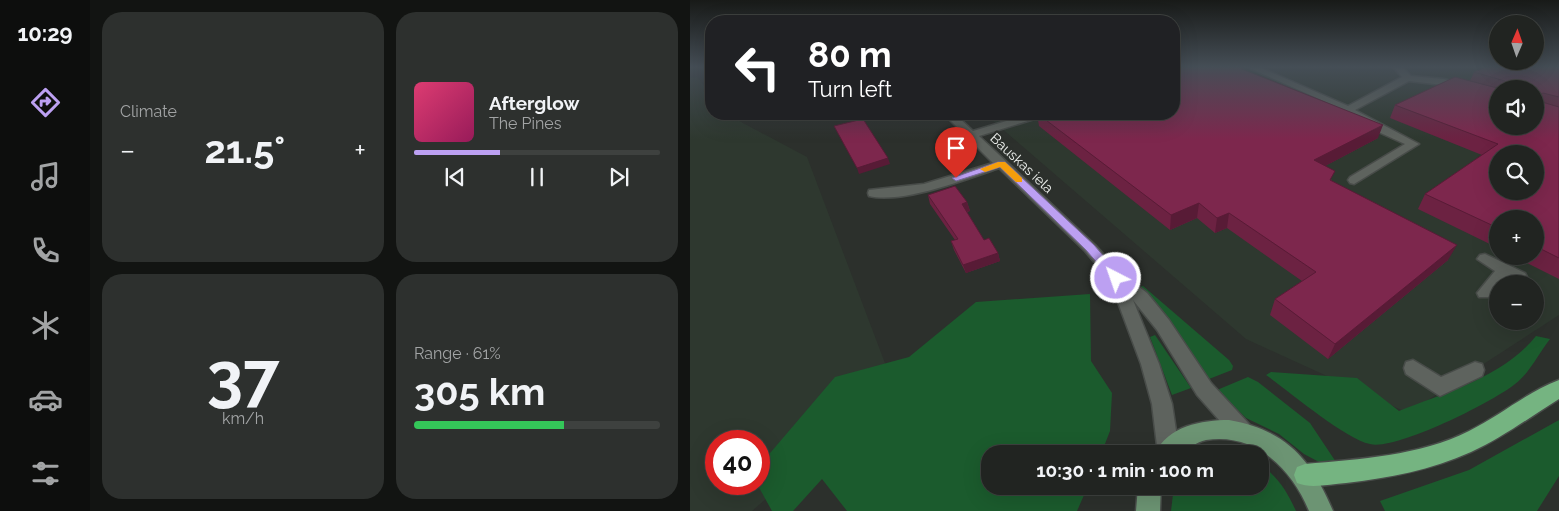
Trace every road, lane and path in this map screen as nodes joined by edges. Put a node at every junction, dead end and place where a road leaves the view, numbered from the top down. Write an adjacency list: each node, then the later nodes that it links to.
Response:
1 (1303, 91): 5 (street)
2 (1384, 91): 5 (street)
3 (1474, 91): 4 (street)
4 (1489, 95)
5 (1347, 110): 10 (street)
6 (954, 120): 8 (street, Bauskas iela)
7 (1021, 120): 8 (street)
8 (971, 136): 9 (street, Bauskas iela)
9 (1001, 164): 11 (street); 15 (street, Bauskas iela)
10 (1354, 180)
11 (874, 193)
12 (1485, 259): 13 (street)
13 (1505, 269): 14 (street); 16 (street)
14 (1516, 275)
15 (1116, 278): 20 (street); 21 (street)
16 (1485, 293)
17 (1413, 368): 18 (street)
18 (1475, 370)
19 (1559, 390): 23 (highway)
20 (1242, 431): 22 (main road); 23 (main road)
21 (1166, 445)
22 (1176, 445)
23 (1305, 475): 26 (main road)
24 (1149, 495): 25 (main road)
25 (1148, 511)
26 (1321, 511)

